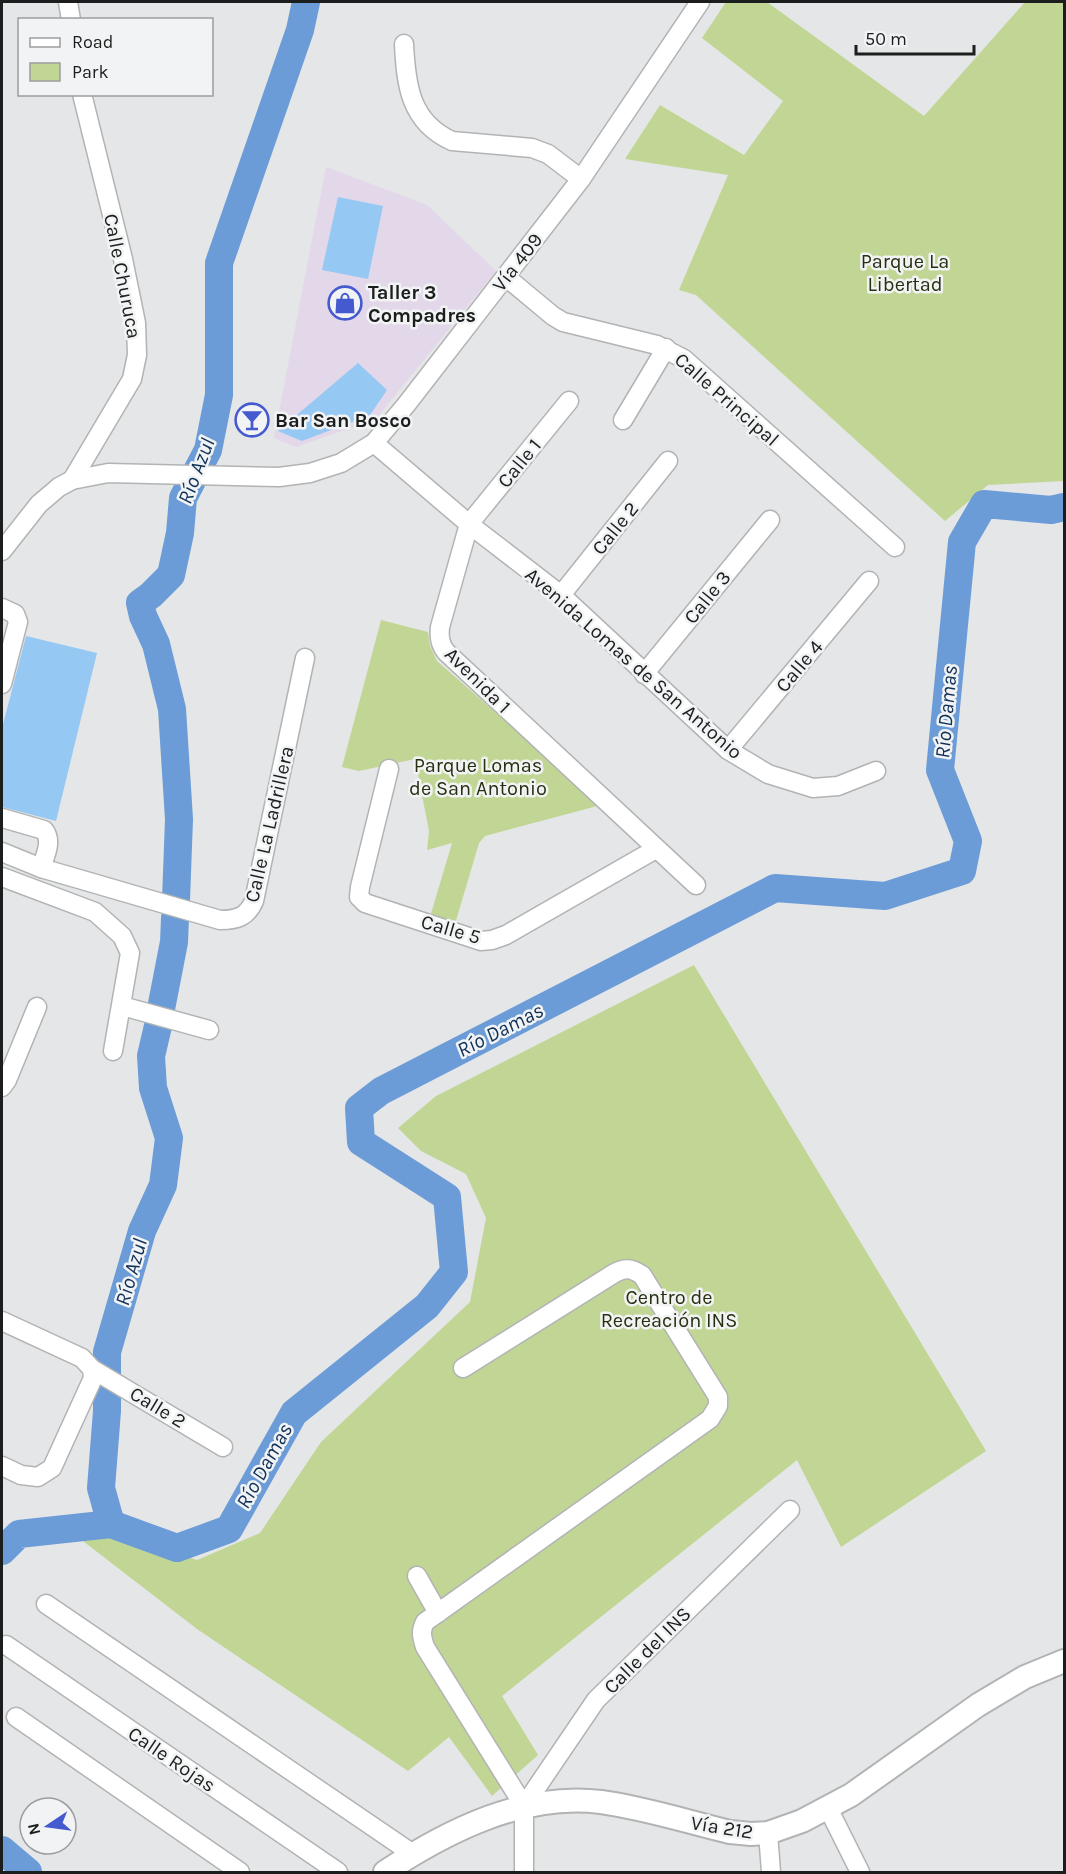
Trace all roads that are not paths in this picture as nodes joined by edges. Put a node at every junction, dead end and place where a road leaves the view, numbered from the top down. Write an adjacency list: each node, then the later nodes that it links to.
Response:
1 (68, 2): 3 (street)
2 (700, 2): 6 (street, Vía 409)
3 (70, 18)
4 (404, 44): 6 (street)
5 (82, 96): 13 (street, Calle Churuca)
6 (581, 179): 7 (street, Vía 409)
7 (506, 277): 8 (street, Calle Principal); 11 (street, Vía 409)
8 (666, 348): 10 (street); 16 (street, Calle Principal)
9 (569, 401): 15 (street, Calle 1)
10 (624, 420)
11 (374, 443): 13 (street, Vía 409); 15 (street)
12 (668, 461): 19 (street, Calle 2)
13 (72, 480): 17 (street, Vía 409)
14 (770, 520): 22 (street, Calle 3)
15 (469, 524): 19 (street, Avenida Lomas de San Antonio); 28 (street, Avenida 1)
16 (895, 547)
17 (2, 551)
18 (869, 581): 24 (street, Calle 4)
19 (561, 595): 22 (street, Avenida Lomas de San Antonio)
20 (2, 608): 23 (street)
21 (305, 658): 30 (street, Calle La Ladrillera)
22 (644, 674): 24 (street, Avenida Lomas de San Antonio)
23 (2, 684)
24 (728, 750): 26 (street, Avenida Lomas de San Antonio)
25 (389, 770): 28 (street, Calle 5)
26 (876, 771)
27 (2, 818): 30 (street)
28 (656, 849): 32 (street, Avenida 1)
29 (2, 852): 30 (street, Calle La Ladrillera)
30 (41, 868)
31 (2, 877): 33 (street)
32 (696, 885)
33 (122, 1006): 35 (street); 36 (street)
34 (37, 1007): 37 (street)
35 (209, 1030)
36 (113, 1051)
37 (2, 1087)
38 (2, 1321): 40 (street, Calle 2)
39 (463, 1368): 46 (street)
40 (96, 1371): 41 (street, Calle 2); 42 (street)
41 (223, 1447)
42 (2, 1466)
43 (790, 1510): 50 (street, Calle del INS)
44 (417, 1576): 46 (street)
45 (46, 1604): 53 (street)
46 (438, 1612): 50 (street)
47 (6, 1645): 55 (street, Calle Rojas)
48 (1065, 1661): 51 (main road, Vía 212)
49 (15, 1717): 54 (street)
50 (524, 1806): 52 (main road, Vía 212); 53 (main road, Vía 212); 57 (street)
51 (828, 1808): 52 (main road, Vía 212); 59 (street)
52 (768, 1833): 58 (street)
53 (413, 1854): 56 (main road, Vía 212)
54 (240, 1872)
55 (338, 1872)
56 (385, 1872)
57 (524, 1872)
58 (771, 1872)
59 (860, 1872)

